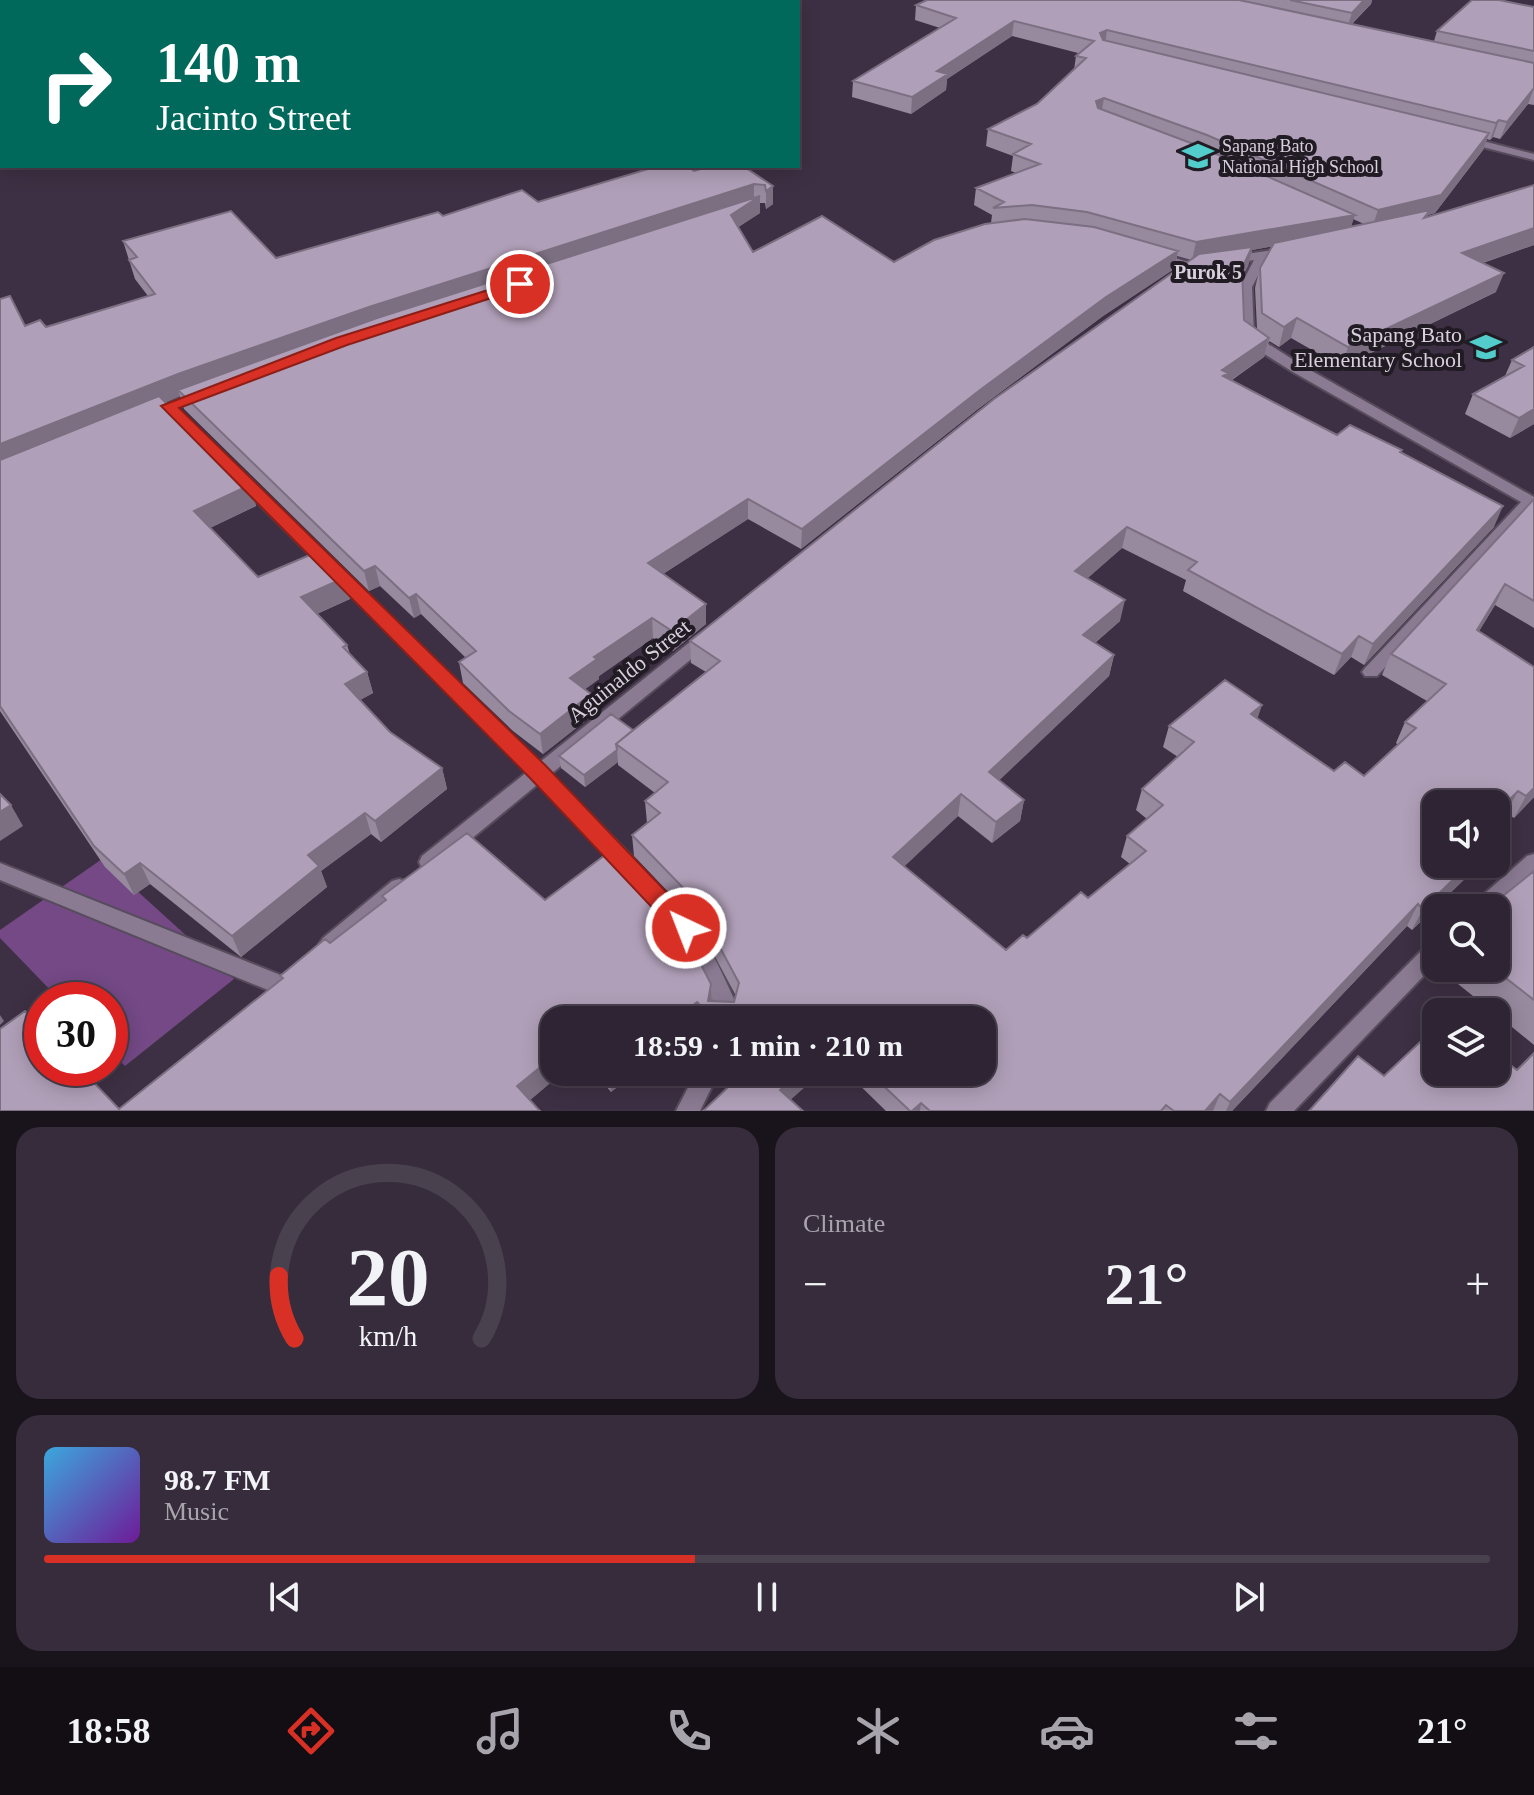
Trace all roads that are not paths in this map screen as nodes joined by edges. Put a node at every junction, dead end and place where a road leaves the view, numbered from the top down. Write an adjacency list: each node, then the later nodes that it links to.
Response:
1 (1457, 137): 2 (street)
2 (1534, 157)
3 (1293, 251): 5 (street)
4 (1141, 252): 6 (street)
5 (1262, 257): 6 (street); 11 (street)
6 (1203, 264): 7 (street)
7 (1168, 282)
8 (212, 390): 9 (street)
9 (139, 418)
10 (225, 462): 14 (street)
11 (1532, 502): 13 (street)
12 (724, 623): 14 (street, Aguinaldo Street)
13 (1371, 672)
14 (538, 772): 18 (street, Aguinaldo Street); 21 (street)
15 (1534, 862): 17 (street)
16 (0, 871): 20 (street)
17 (1498, 894)
18 (317, 955)
19 (1422, 963): 24 (street)
20 (280, 985)
21 (726, 1006)
22 (701, 1086): 23 (street)
23 (688, 1111)
24 (1278, 1111)

